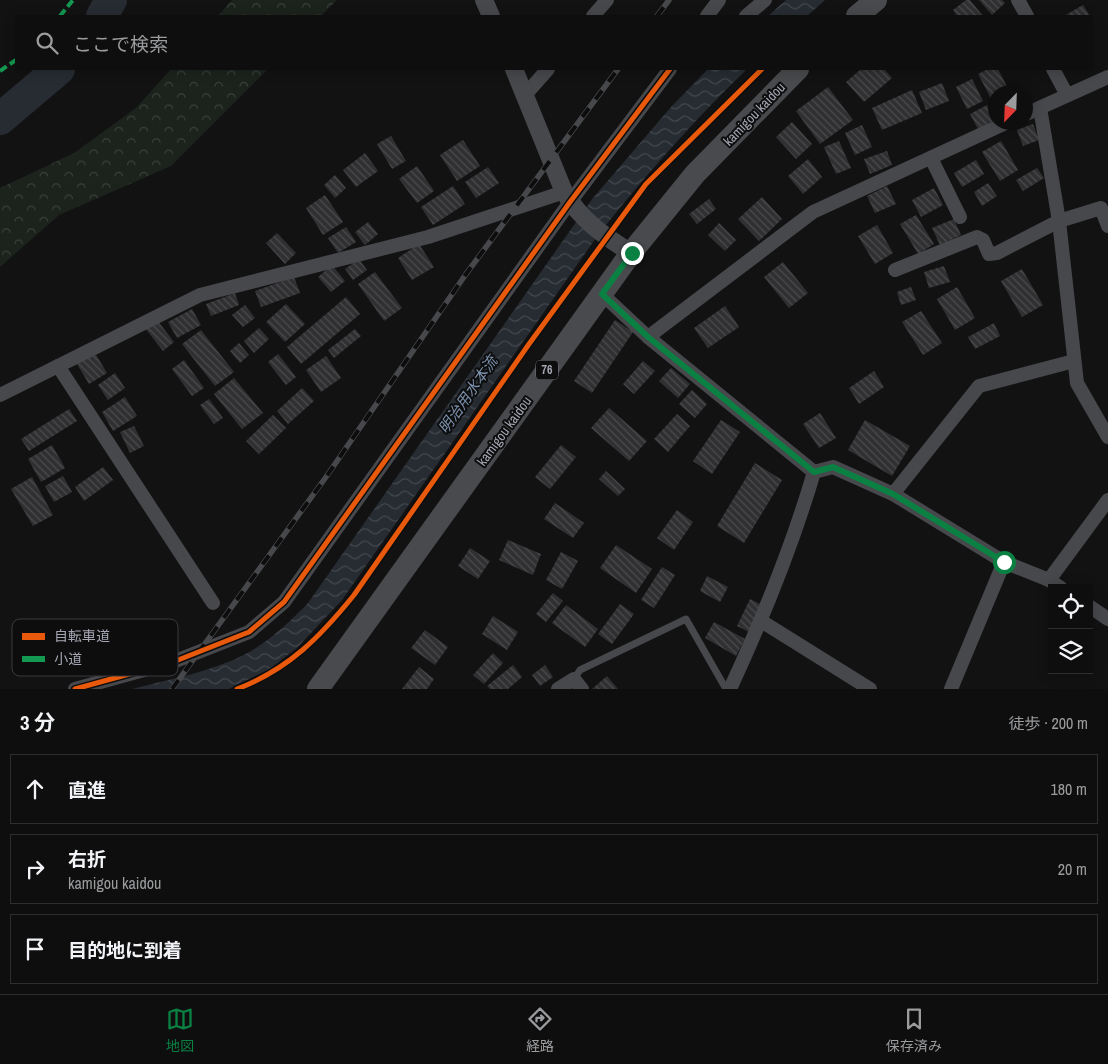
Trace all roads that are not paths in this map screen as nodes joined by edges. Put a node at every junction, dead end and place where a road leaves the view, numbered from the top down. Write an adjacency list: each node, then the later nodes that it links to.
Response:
1 (484, 0): 7 (street)
2 (607, 0): 8 (street)
3 (719, 0): 9 (street)
4 (765, 0): 10 (street)
5 (876, 0): 11 (main road)
6 (1018, 0): 12 (street)
7 (491, 15)
8 (594, 15)
9 (708, 15)
10 (747, 15)
11 (858, 15)
12 (1026, 15)
13 (514, 70): 21 (street)
14 (547, 70): 21 (street)
15 (669, 70): 20 (street)
16 (682, 70): 20 (street)
17 (797, 70): 31 (main road, kamigou kaidou / 76)
18 (1054, 70): 22 (street)
19 (1108, 77): 22 (street)
20 (659, 84): 27 (street)
21 (525, 95): 27 (street)
22 (1067, 95): 23 (street)
23 (1040, 108): 24 (street); 29 (street)
24 (1033, 111)
25 (991, 130): 26 (street)
26 (931, 158): 28 (street); 34 (street)
27 (570, 203): 31 (street); 36 (street); 48 (street)
28 (960, 217)
29 (1059, 221): 30 (street); 32 (street); 35 (street)
30 (1108, 226)
31 (632, 253): 33 (main road, kamigou kaidou / 76)
32 (895, 270)
33 (602, 294): 34 (street); 52 (main road, kamigou kaidou / 76)
34 (648, 337): 39 (street)
35 (1074, 361): 38 (street); 40 (street)
36 (58, 366): 37 (street); 44 (street)
37 (0, 395)
38 (1108, 437)
39 (814, 472): 40 (street); 47 (street)
40 (893, 494): 42 (street)
41 (1108, 500): 43 (street)
42 (1004, 562): 43 (street); 57 (street)
43 (1055, 584)
44 (213, 603)
45 (1093, 609): 46 (street)
46 (1108, 619)
47 (761, 621): 55 (street); 56 (street)
48 (178, 660)
49 (122, 676): 51 (street)
50 (578, 684): 53 (street); 54 (lane)
51 (75, 689)
52 (318, 689)
53 (558, 689)
54 (726, 689)
55 (730, 689)
56 (870, 689)
57 (951, 689)

